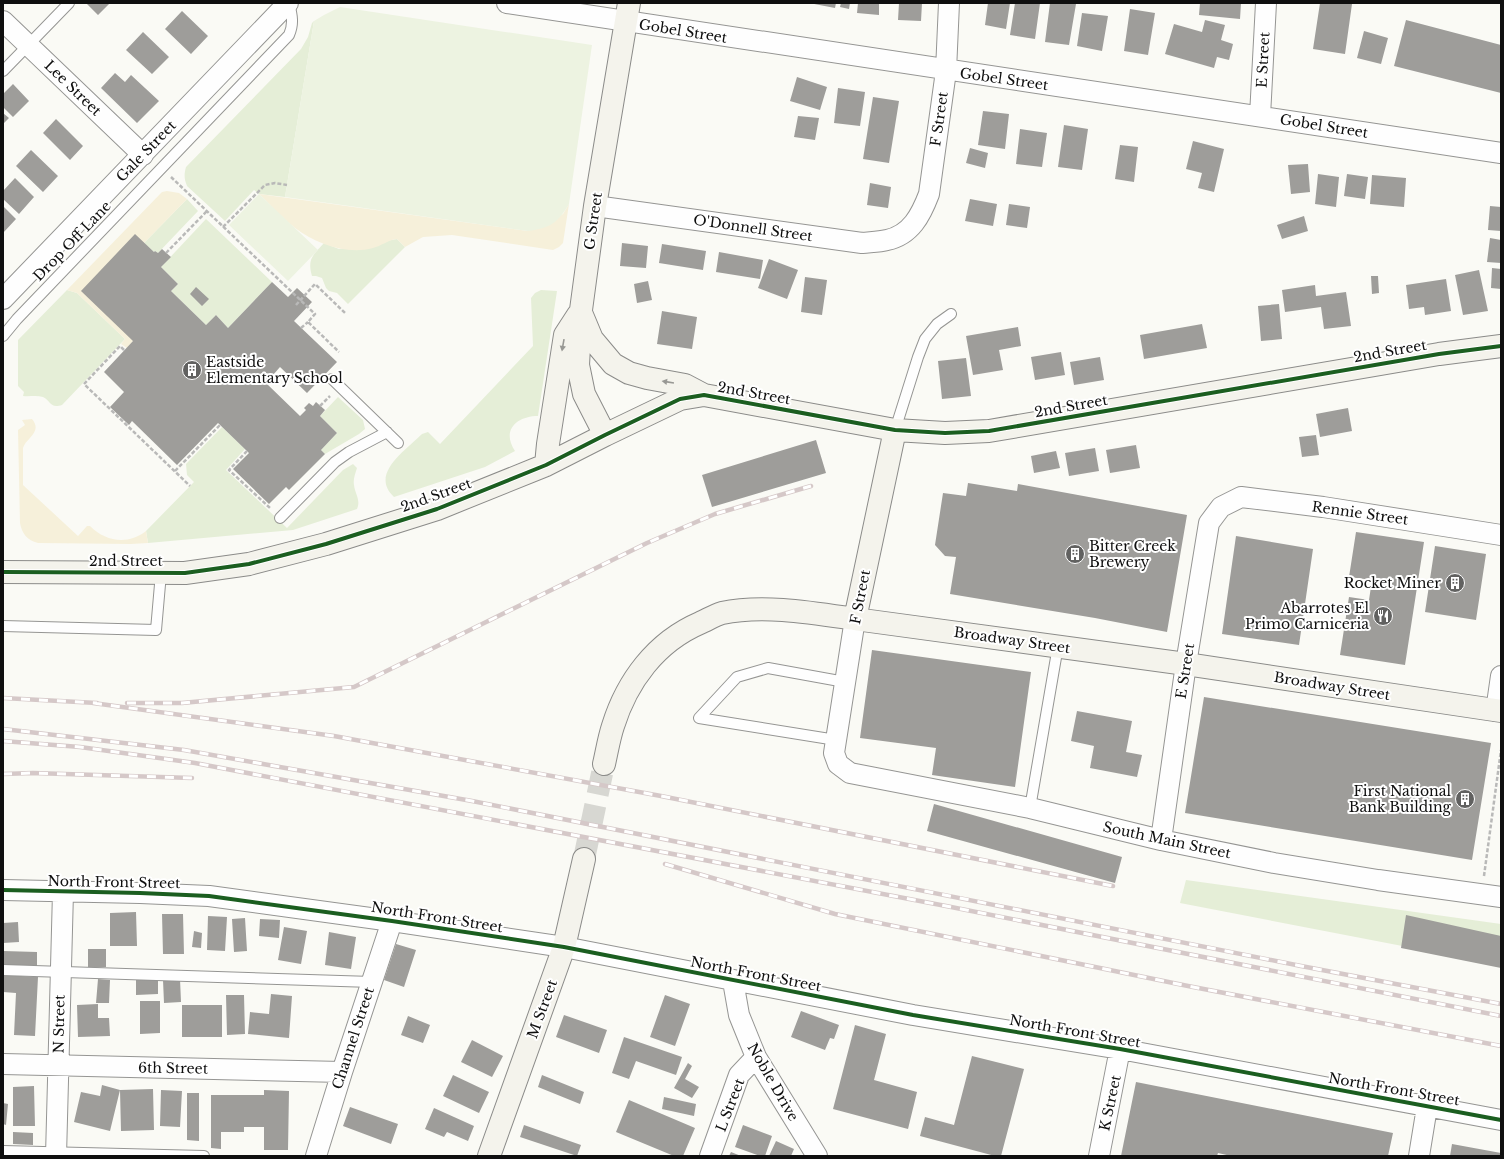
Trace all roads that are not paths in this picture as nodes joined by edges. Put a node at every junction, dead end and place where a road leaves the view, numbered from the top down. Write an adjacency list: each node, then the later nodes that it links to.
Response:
1 (69, 3): 8 (lane)
2 (289, 3): 13 (street, Gale Street); 19 (lane, Drop Off Lane)
3 (507, 3): 6 (street, Gobel Street)
4 (949, 3): 10 (street, F Street)
5 (1266, 3): 11 (street, E Street)
6 (627, 13): 10 (street, Gobel Street); 14 (street, G Street)
7 (3, 21): 8 (street, Lee Street)
8 (28, 45): 9 (lane); 13 (street, Lee Street)
9 (3, 71)
10 (946, 71): 11 (street, Gobel Street); 15 (street, F Street)
11 (1260, 116): 12 (street, Gobel Street)
12 (1501, 153)
13 (143, 155): 16 (street, Gale Street)
14 (595, 206): 15 (street, O'Donnell Street); 17 (street, G Street)
15 (909, 230)
16 (3, 299)
17 (581, 310): 24 (street, one-way to 17); 27 (street, G Street); 29 (street, one-way to 29)
18 (951, 314): 25 (lane)
19 (16, 319): 20 (lane); 21 (lane, Drop Off Lane)
20 (3, 323)
21 (3, 336)
22 (1501, 346): 25 (street, 2nd Street)
23 (332, 379): 26 (lane)
24 (704, 395): 25 (street, 2nd Street); 27 (street, 2nd Street)
25 (895, 430): 35 (street, F Street)
26 (387, 432): 28 (lane); 31 (lane)
27 (604, 435): 29 (street, 2nd Street)
28 (398, 443)
29 (546, 466): 33 (street, 2nd Street)
30 (1221, 507): 32 (street, Rennie Street); 38 (street, E Street)
31 (280, 518)
32 (1501, 534)
33 (161, 572): 34 (street, 2nd Street); 36 (lane)
34 (3, 573)
35 (855, 618): 37 (street, Broadway Street); 40 (street, F Street); 43 (street, Broadway Street)
36 (3, 626)
37 (1058, 646): 38 (street, Broadway Street); 45 (lane)
38 (1186, 664): 41 (street, Broadway Street); 46 (street, E Street)
39 (1501, 676): 41 (street)
40 (845, 682): 42 (street, F Street); 42 (lane)
41 (1498, 711)
42 (836, 740): 44 (street, F Street)
43 (604, 764)
44 (838, 764): 45 (street, South Main Street)
45 (1030, 808): 46 (street, South Main Street)
46 (1161, 840): 50 (street, South Main Street)
47 (584, 859): 52 (street, M Street)
48 (3, 890): 49 (street, North Front Street)
49 (63, 892): 51 (street, North Front Street); 54 (street, N Street)
50 (1501, 897)
51 (392, 921): 52 (street, North Front Street); 56 (street, Channel Street)
52 (564, 947): 55 (street, North Front Street); 68 (street, M Street)
53 (3, 970): 54 (lane)
54 (61, 972): 56 (lane); 60 (street, N Street)
55 (733, 981): 57 (street, North Front Street); 58 (street, Noble Drive)
56 (372, 982): 61 (street, Channel Street)
57 (1120, 1049): 62 (street, North Front Street); 71 (street, K Street)
58 (756, 1057): 69 (street, L Street); 70 (street, Noble Drive)
59 (3, 1064): 60 (street, 6th Street)
60 (58, 1065): 61 (street, 6th Street); 65 (street, N Street)
61 (342, 1072): 67 (street, Channel Street)
62 (1427, 1107): 63 (street, North Front Street); 72 (street)
63 (1501, 1120)
64 (3, 1151): 65 (lane)
65 (56, 1154): 66 (lane)
66 (204, 1156)
67 (316, 1156)
68 (489, 1156)
69 (710, 1156)
70 (817, 1156)
71 (1099, 1156)
72 (1419, 1156)

